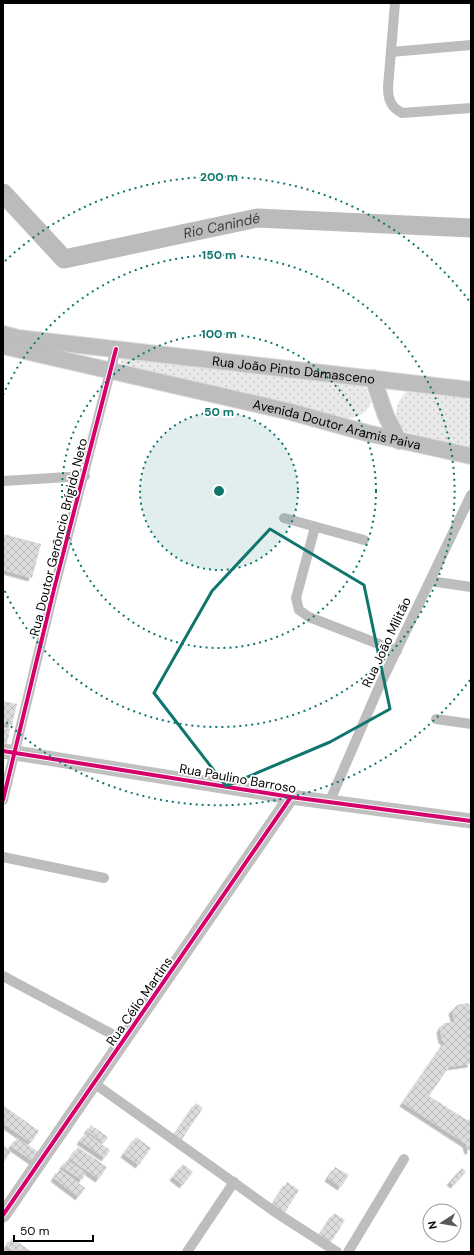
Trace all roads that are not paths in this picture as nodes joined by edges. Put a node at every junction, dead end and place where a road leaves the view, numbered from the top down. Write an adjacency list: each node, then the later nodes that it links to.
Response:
1 (395, 3): 3 (street)
2 (471, 45): 3 (street)
3 (390, 52): 4 (street)
4 (471, 108)
5 (3, 334): 7 (main road, Rua João Pinto Damasceno)
6 (3, 346): 8 (main road, Avenida Doutor Aramis Paiva)
7 (116, 348): 8 (street, Rua Doutor Gerôncio Brígido Neto); 9 (main road, Rua João Pinto Damasceno)
8 (110, 370): 11 (main road, Avenida Doutor Aramis Paiva); 13 (street, Rua Doutor Gerôncio Brígido Neto)
9 (373, 378): 10 (main road, Rua João Pinto Damasceno); 11 (main road)
10 (471, 390)
11 (399, 441): 12 (main road, Avenida Doutor Aramis Paiva)
12 (471, 456)
13 (85, 476): 14 (street); 24 (street, Rua Doutor Gerôncio Brígido Neto)
14 (3, 481)
15 (471, 495): 19 (street, Rua João Militão)
16 (284, 518): 17 (street)
17 (315, 527): 18 (street); 21 (street)
18 (364, 540)
19 (430, 581): 20 (street); 21 (street, Rua João Militão)
20 (471, 587)
21 (397, 650): 27 (street, Rua João Militão)
22 (436, 719): 23 (street)
23 (471, 724)
24 (9, 752): 25 (street, Rua Paulino Barroso); 26 (street, Rua Doutor Gerôncio Brígido Neto)
25 (291, 797): 27 (street, Rua Paulino Barroso); 32 (street, Rua Célio Martins)
26 (3, 800)
27 (329, 803): 28 (street, Rua Paulino Barroso)
28 (471, 821)
29 (3, 857): 30 (street)
30 (104, 878)
31 (3, 976): 32 (street)
32 (123, 1040): 33 (street, Rua Célio Martins)
33 (95, 1084): 35 (street); 36 (street, Rua Célio Martins)
34 (404, 1158): 39 (street)
35 (234, 1182): 37 (street); 38 (street)
36 (3, 1215)
37 (187, 1252)
38 (337, 1252)
39 (348, 1252)

